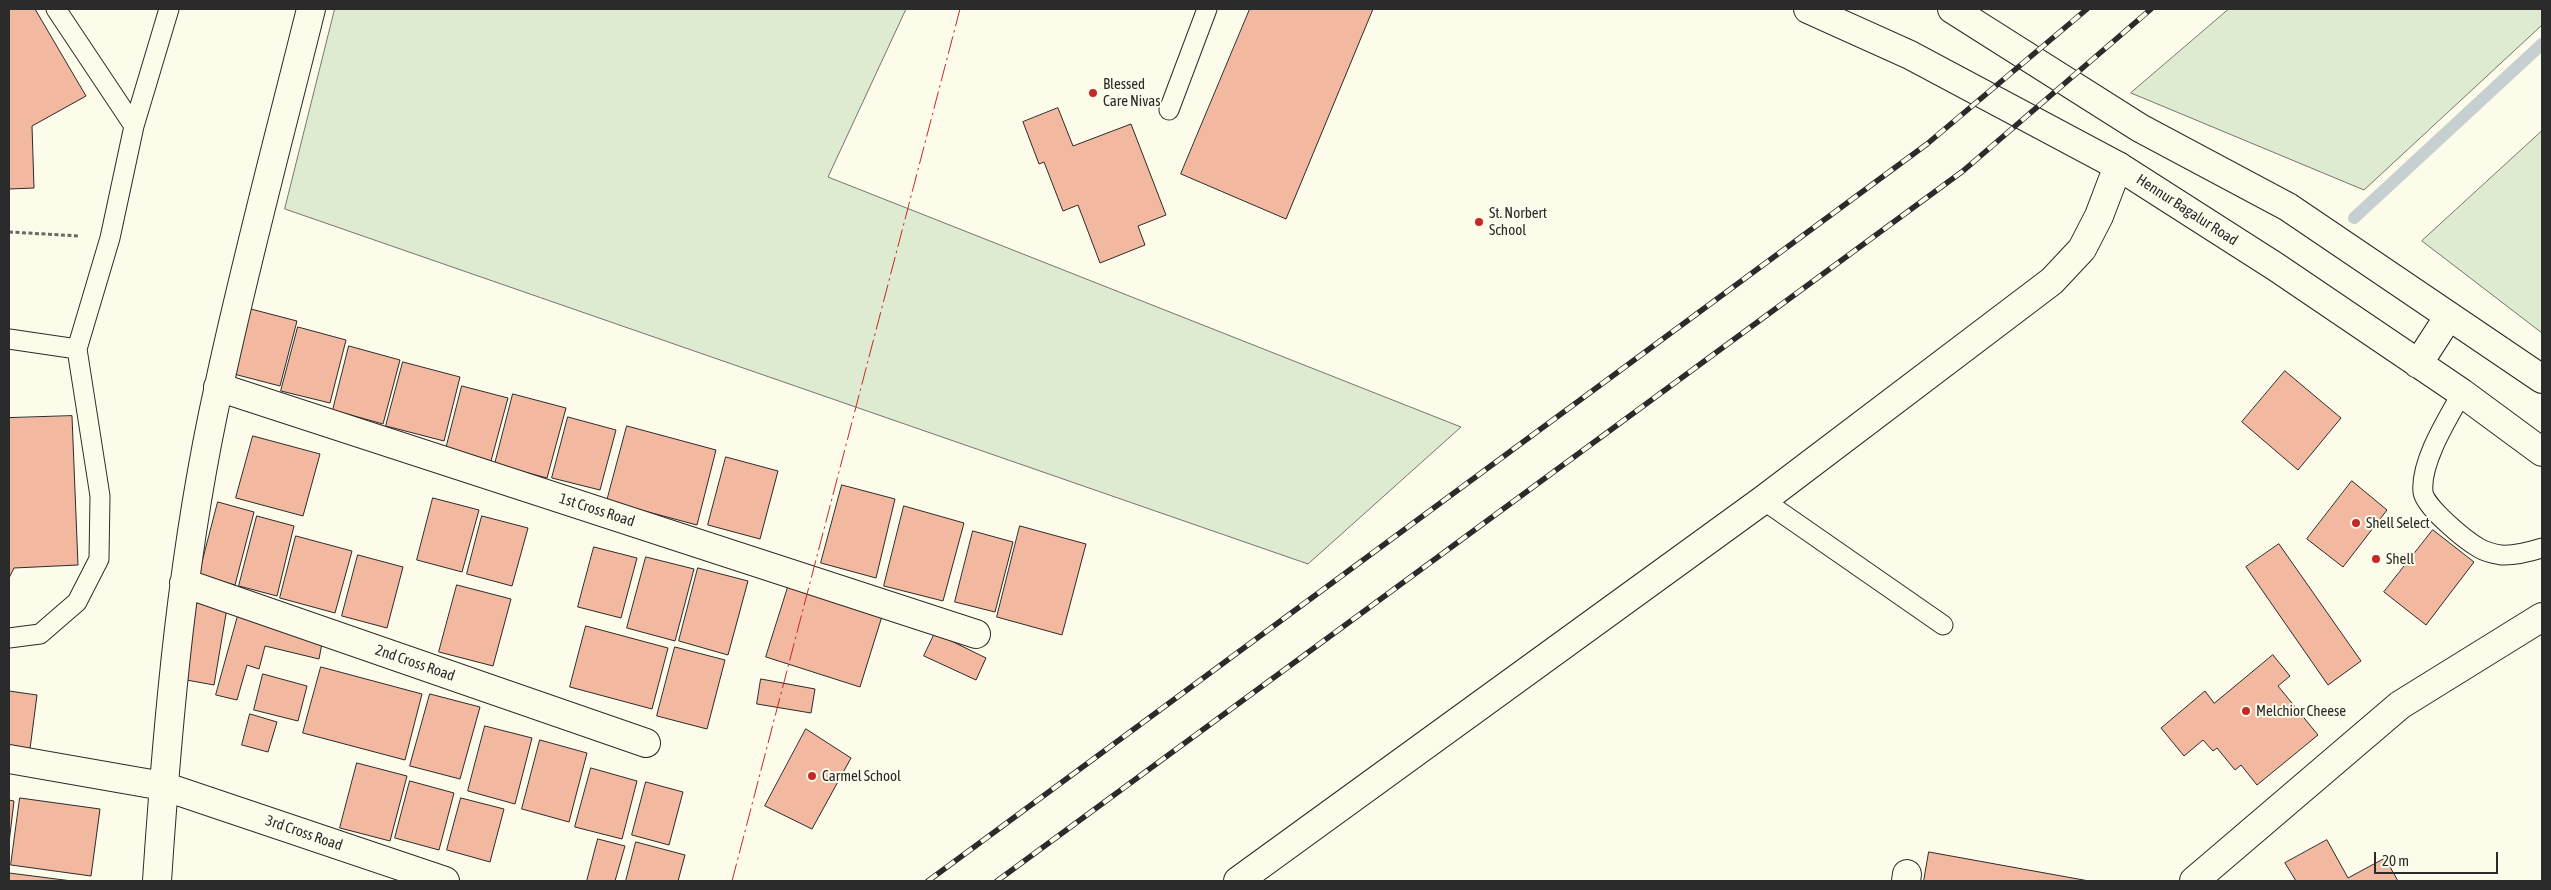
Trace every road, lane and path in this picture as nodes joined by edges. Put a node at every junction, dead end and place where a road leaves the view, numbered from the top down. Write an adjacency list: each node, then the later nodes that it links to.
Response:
1 (56, 9): 8 (lane)
2 (169, 9): 8 (lane)
3 (311, 9): 17 (street)
4 (1207, 9): 7 (lane)
5 (1808, 9): 9 (street, Hennur Bagalur Road)
6 (1952, 9): 12 (street)
7 (1169, 110)
8 (134, 126): 11 (lane)
9 (2118, 166): 15 (street, Hennur Bagalur Road); 20 (street)
10 (9, 232): 11 (path)
11 (110, 238): 14 (lane)
12 (2449, 316): 15 (street); 16 (street)
13 (9, 339): 14 (lane)
14 (77, 349): 26 (lane)
15 (2418, 364): 18 (street, Hennur Bagalur Road)
16 (2542, 380)
17 (218, 387): 22 (street); 25 (street, 1st Cross Road)
18 (2462, 393): 19 (street, Hennur Bagalur Road); 21 (lane)
19 (2542, 452)
20 (1763, 500): 24 (lane); 32 (street)
21 (2542, 548)
22 (184, 583): 27 (street, 2nd Cross Road); 29 (street)
23 (2542, 617): 33 (street)
24 (1943, 625)
25 (976, 634)
26 (9, 638)
27 (646, 743)
28 (9, 759): 29 (street, 3rd Cross Road)
29 (163, 786): 30 (street); 31 (street, 3rd Cross Road)
30 (157, 881)
31 (445, 881)
32 (1238, 881)
33 (2194, 881)

